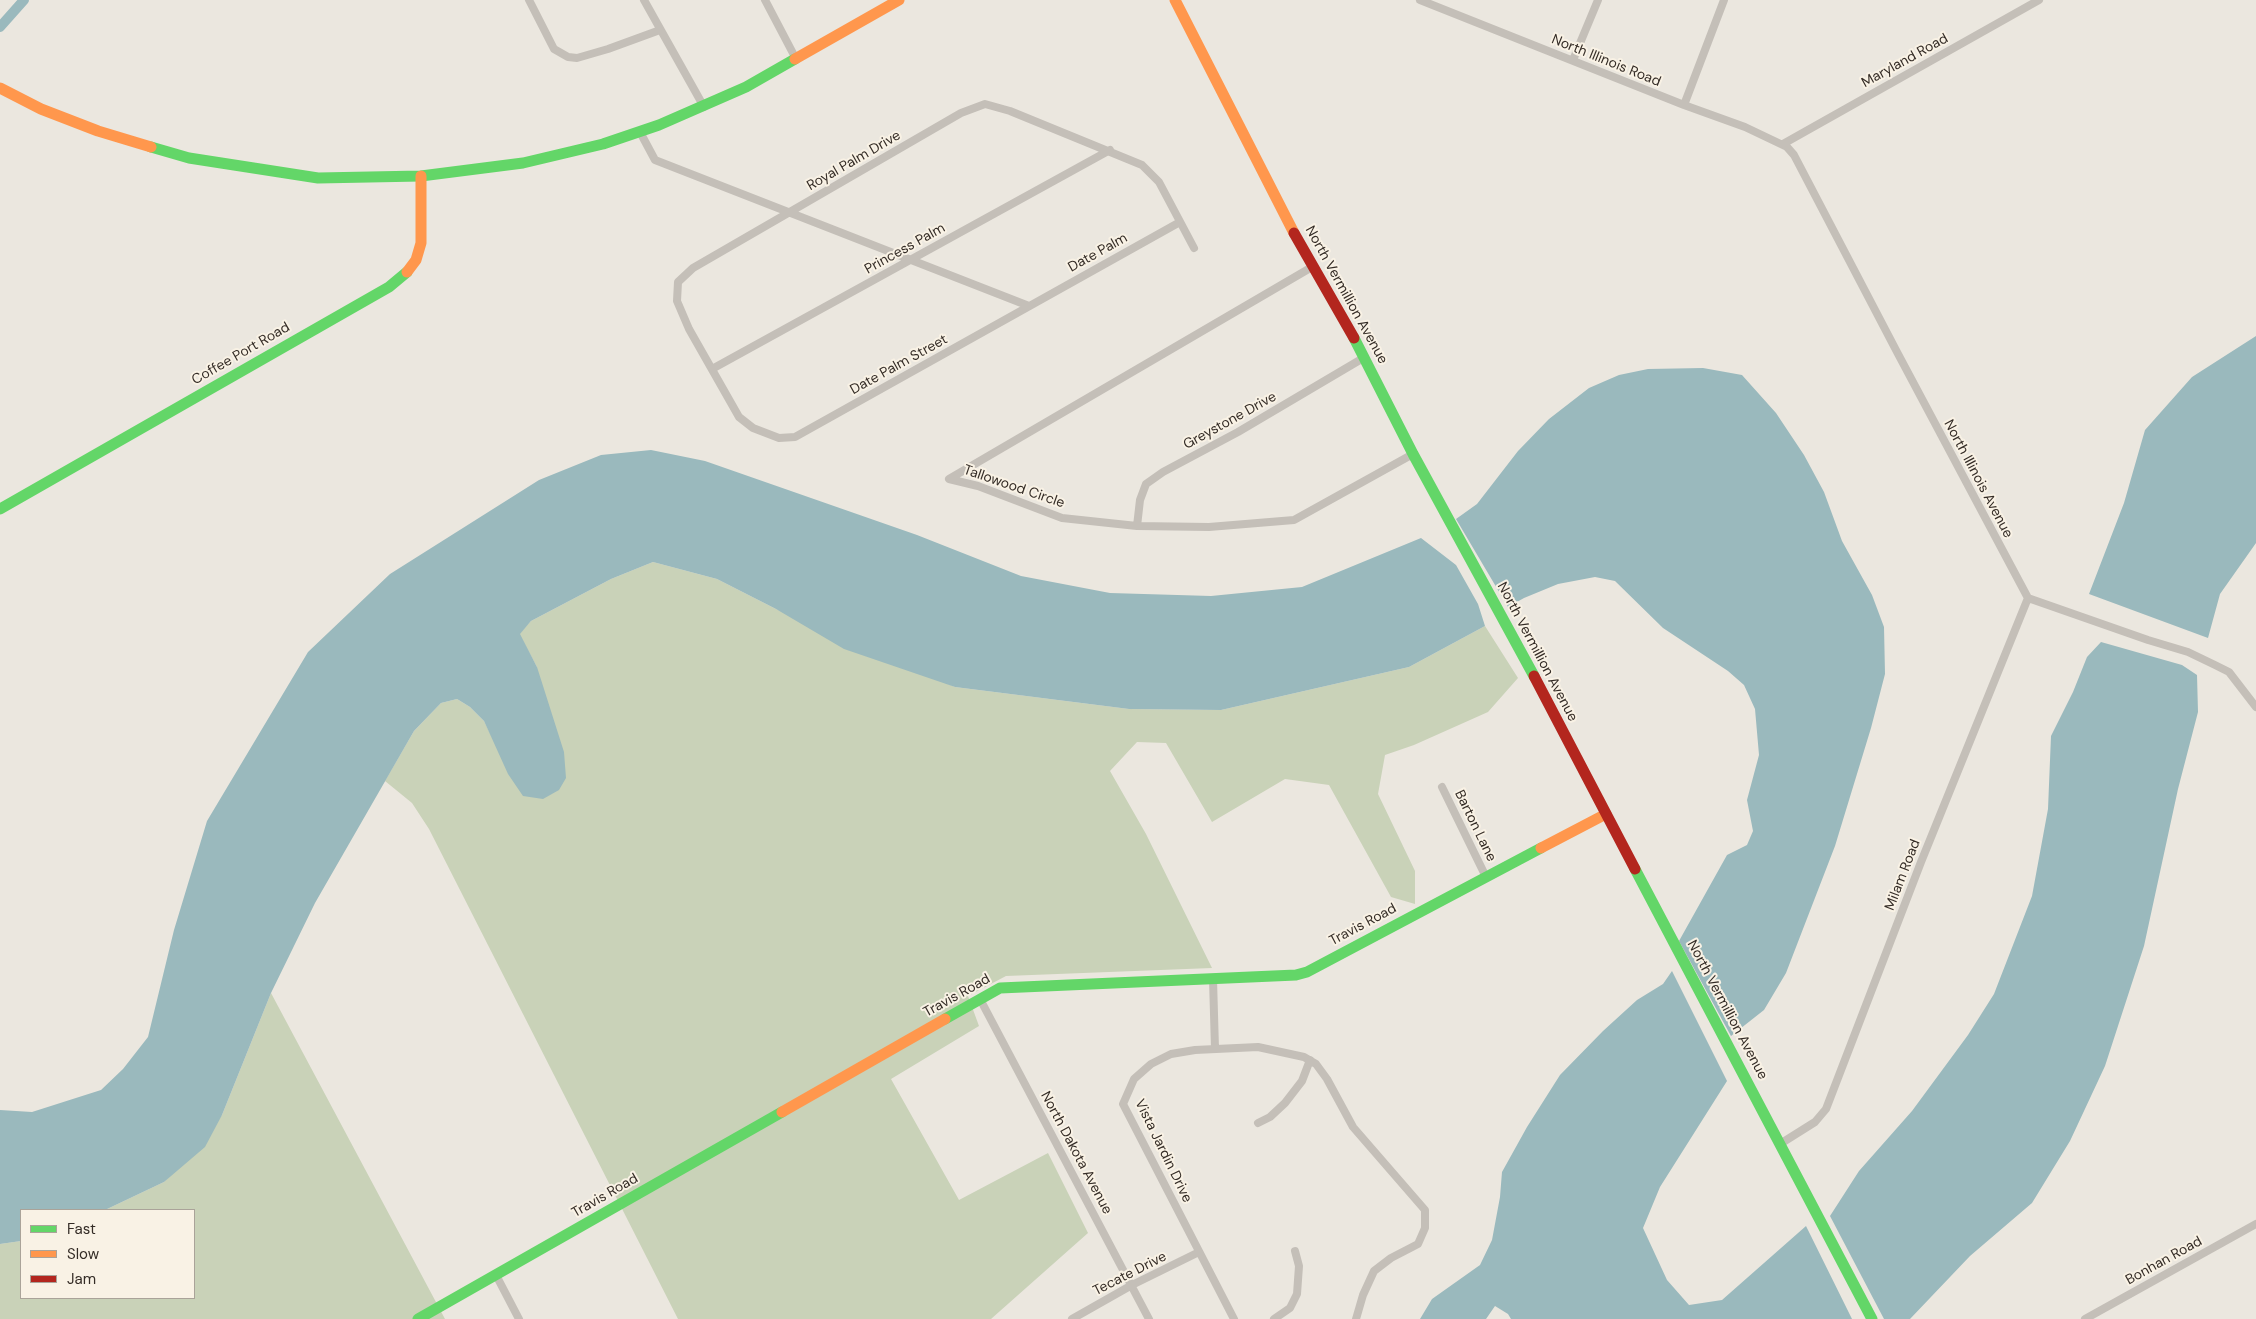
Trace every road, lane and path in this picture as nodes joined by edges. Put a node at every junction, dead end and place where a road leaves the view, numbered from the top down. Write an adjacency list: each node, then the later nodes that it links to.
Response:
1 (529, 0): 10 (street)
2 (644, 0): 10 (street)
3 (765, 0): 11 (street)
4 (899, 0): 11 (street)
5 (1175, 0): 24 (street, North Vermillion Avenue)
6 (1420, 0): 12 (street, North Illinois Road)
7 (1598, 0): 12 (street)
8 (1724, 0): 14 (street)
9 (2039, 0): 17 (street, Maryland Road)
10 (660, 30): 15 (street)
11 (796, 59): 15 (street)
12 (1573, 60): 14 (street, North Illinois Road)
13 (0, 88): 19 (street)
14 (1684, 105): 17 (street, North Illinois Road)
15 (704, 107): 16 (street)
16 (640, 132): 19 (street); 20 (street)
17 (1783, 144): 32 (street, North Illinois Avenue)
18 (1110, 150): 20 (street, Royal Palm Drive); 21 (street, Royal Palm Drive); 23 (street, Princess Palm)
19 (421, 176): 30 (street, Coffee Port Road)
20 (790, 212): 23 (street); 27 (street, Royal Palm Drive)
21 (1180, 222): 22 (street, Royal Palm Drive); 25 (street, Date Palm)
22 (1194, 248)
23 (911, 260): 25 (street); 27 (street, Princess Palm)
24 (1312, 267): 26 (street, North Vermillion Avenue); 31 (street, Tallowood Circle)
25 (1029, 306): 28 (street, Date Palm Street)
26 (1365, 358): 29 (street, North Vermillion Avenue); 31 (street, Greystone Drive)
27 (712, 369): 28 (street, Royal Palm Drive)
28 (779, 438)
29 (1413, 454): 31 (street, Tallowood Circle); 35 (street, North Vermillion Avenue)
30 (0, 509)
31 (1137, 526)
32 (2028, 598): 33 (street); 42 (street, Milam Road)
33 (2256, 707)
34 (1442, 787): 36 (street, Barton Lane)
35 (1606, 814): 36 (street, Travis Road); 42 (street, North Vermillion Avenue)
36 (1486, 877): 37 (street, Travis Road)
37 (1213, 979): 38 (street, Travis Road); 39 (street)
38 (980, 999): 46 (street, Travis Road); 47 (street, North Dakota Avenue)
39 (1215, 1048): 40 (street, Vista Jardin Drive); 45 (street, Vista Jardin Drive)
40 (1310, 1060): 41 (street); 54 (street)
41 (1258, 1123)
42 (1780, 1144): 55 (street, North Vermillion Avenue)
43 (2256, 1224): 56 (street, Bonhan Road)
44 (1295, 1251): 53 (street)
45 (1200, 1252): 47 (street, Tecate Drive); 52 (street, Vista Jardin Drive)
46 (496, 1275): 49 (street, Travis Road); 50 (street)
47 (1132, 1285): 48 (street, Tecate Drive); 51 (street, North Dakota Avenue)
48 (1075, 1318)
49 (418, 1319)
50 (519, 1319)
51 (1149, 1319)
52 (1234, 1319)
53 (1274, 1319)
54 (1356, 1319)
55 (1872, 1319)
56 (2085, 1319)

